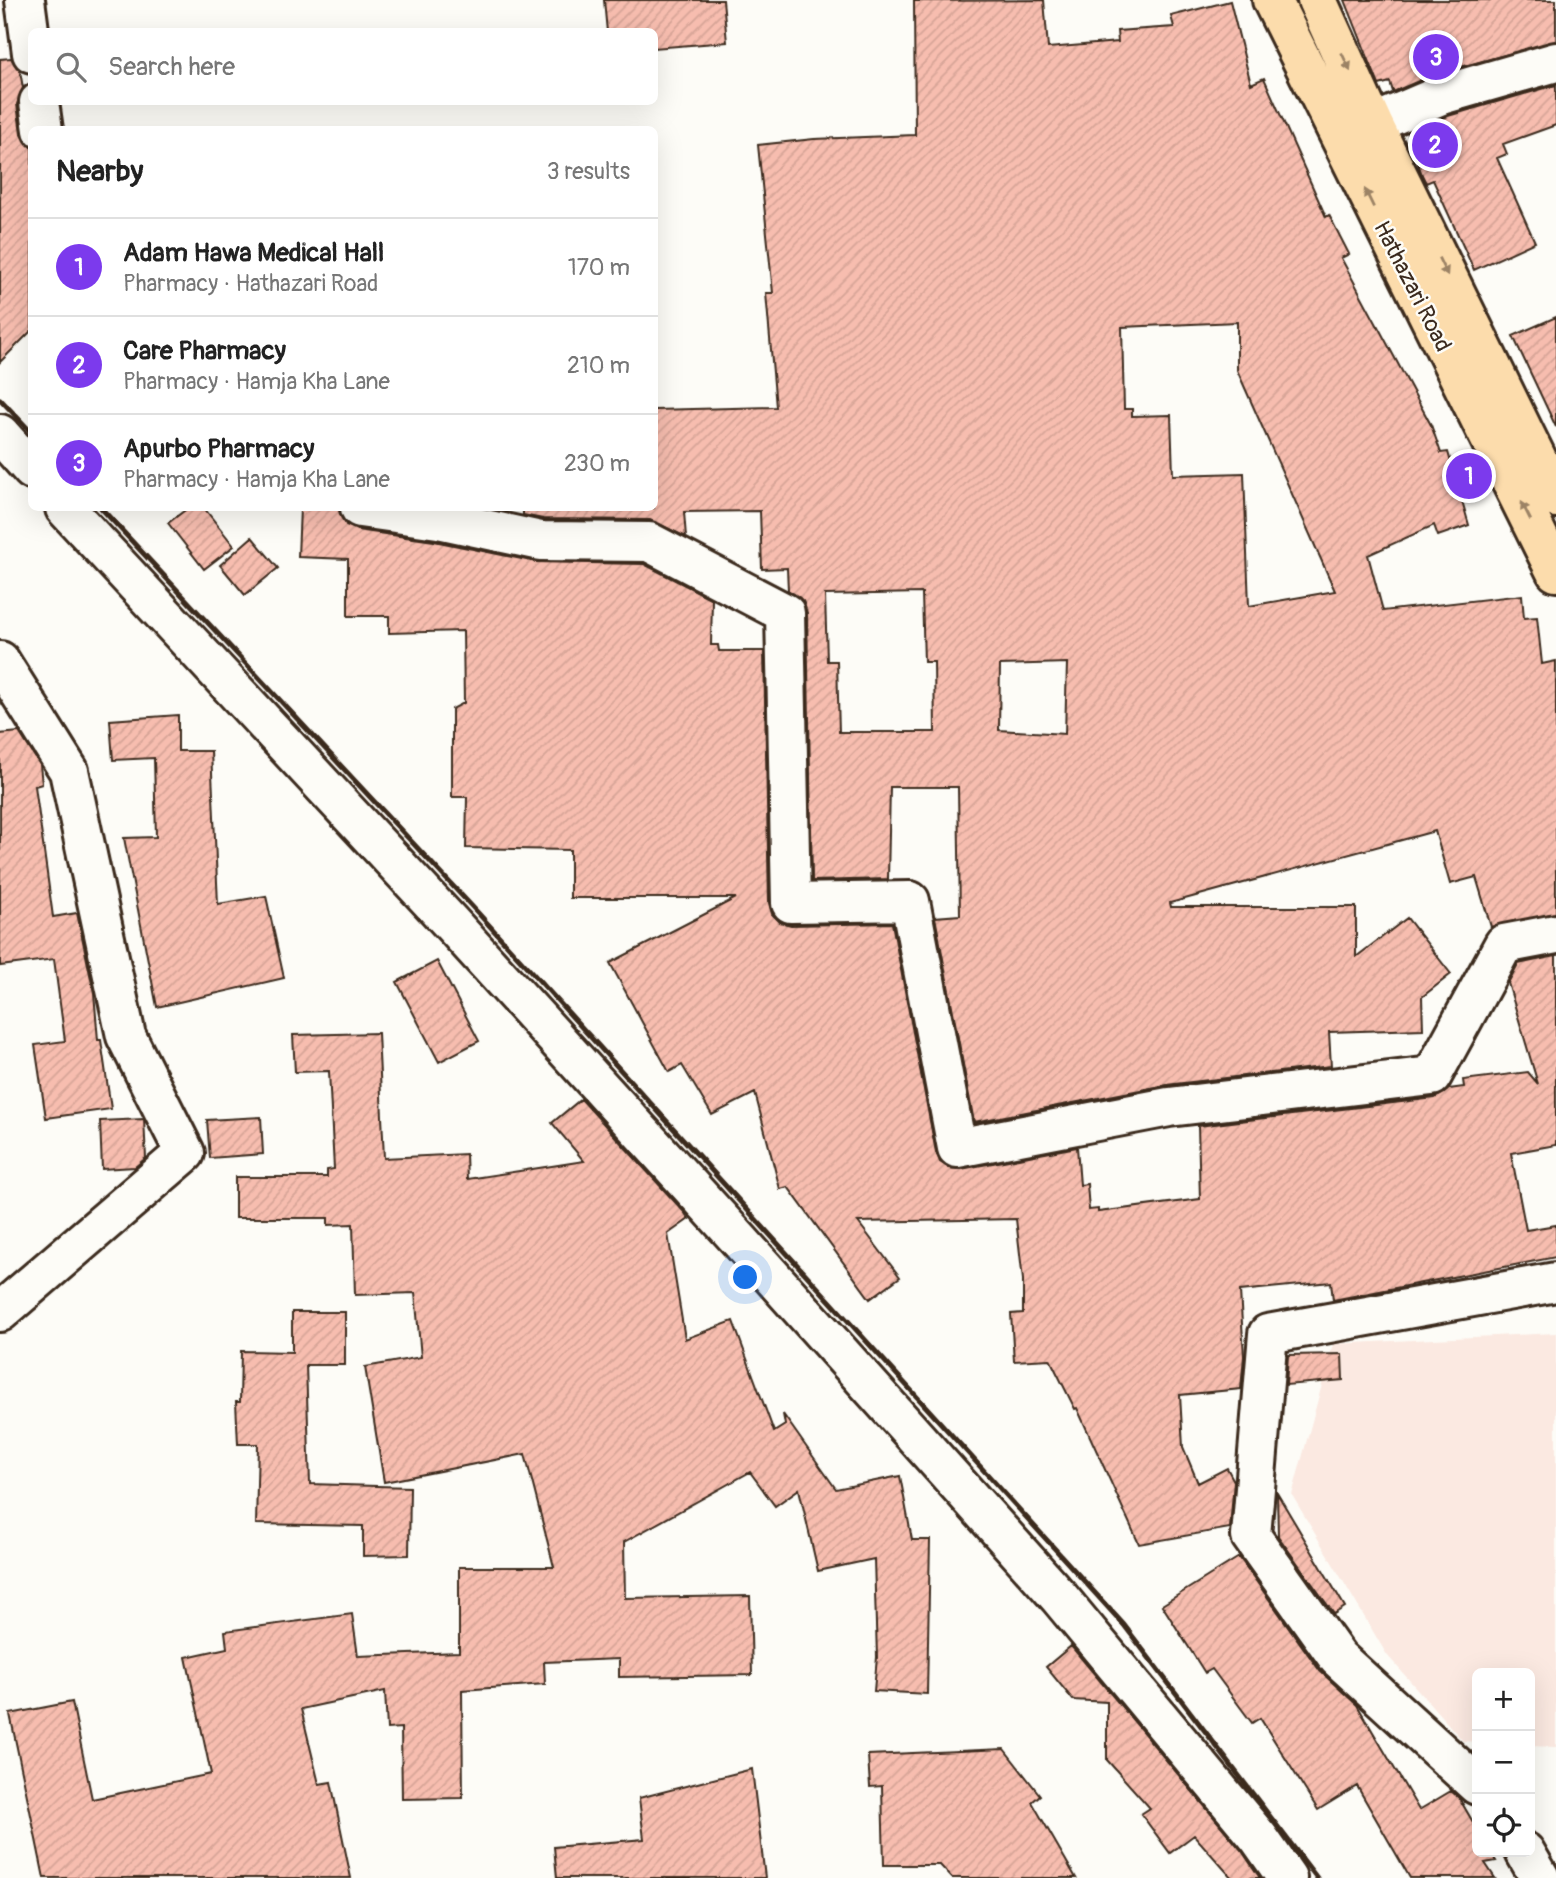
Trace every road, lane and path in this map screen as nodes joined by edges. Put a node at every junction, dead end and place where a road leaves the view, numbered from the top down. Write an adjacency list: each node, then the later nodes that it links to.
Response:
1 (25, 0): 4 (street)
2 (1272, 0): 14 (highway, Hathazari Road, one-way to 2)
3 (1317, 0): 7 (highway, Hathazari Road, one-way to 7)
4 (29, 28)
5 (1556, 62): 7 (street)
6 (39, 105): 8 (street)
7 (1373, 124): 11 (highway, Hathazari Road, one-way to 11)
8 (42, 126)
9 (0, 434): 10 (street)
10 (28, 466)
11 (1554, 491)
12 (68, 511): 21 (street)
13 (381, 511): 16 (street)
14 (1556, 572)
15 (0, 661): 18 (street)
16 (1556, 934)
17 (1556, 1282): 19 (street)
18 (0, 1312)
19 (1472, 1780)
20 (1528, 1857): 22 (street)
21 (1287, 1878)
22 (1540, 1878)

